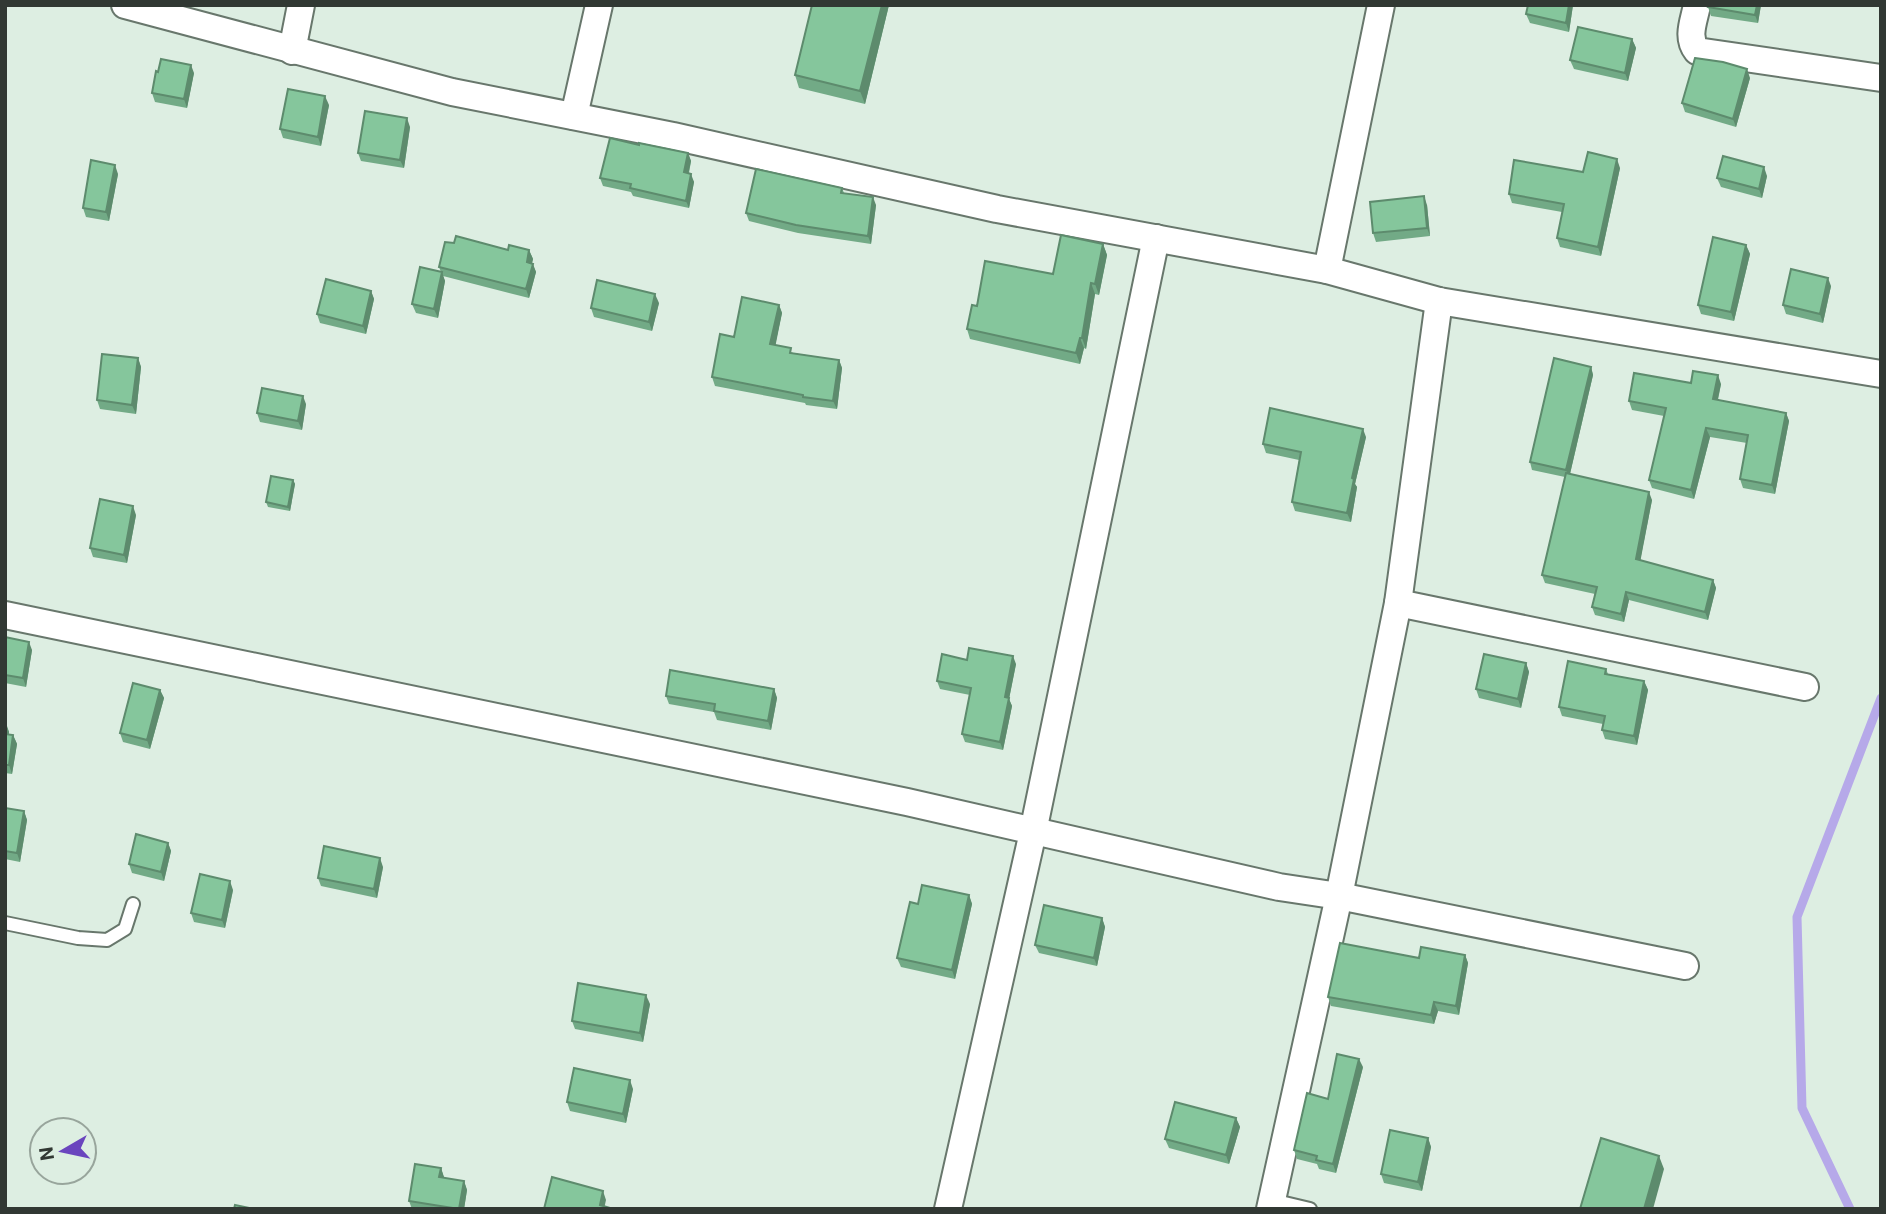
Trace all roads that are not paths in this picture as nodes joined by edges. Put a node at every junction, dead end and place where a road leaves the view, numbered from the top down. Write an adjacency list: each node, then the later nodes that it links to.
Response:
1 (125, 5): 6 (street)
2 (301, 5): 6 (street)
3 (599, 5): 8 (street)
4 (1381, 5): 10 (street)
5 (1697, 5): 7 (street)
6 (292, 51): 8 (street)
7 (1881, 78)
8 (574, 116): 9 (street)
9 (1156, 238): 10 (street); 16 (street)
10 (1327, 270): 11 (street)
11 (1439, 301): 12 (street); 13 (street)
12 (1881, 374)
13 (1398, 603): 15 (street); 17 (street)
14 (5, 615): 16 (street)
15 (1805, 687)
16 (1033, 832): 17 (street); 22 (street)
17 (1339, 895): 20 (street); 21 (street)
18 (133, 904): 19 (lane)
19 (5, 923)
20 (1685, 966)
21 (1271, 1205): 23 (lane)
22 (948, 1209)
23 (1310, 1209)

